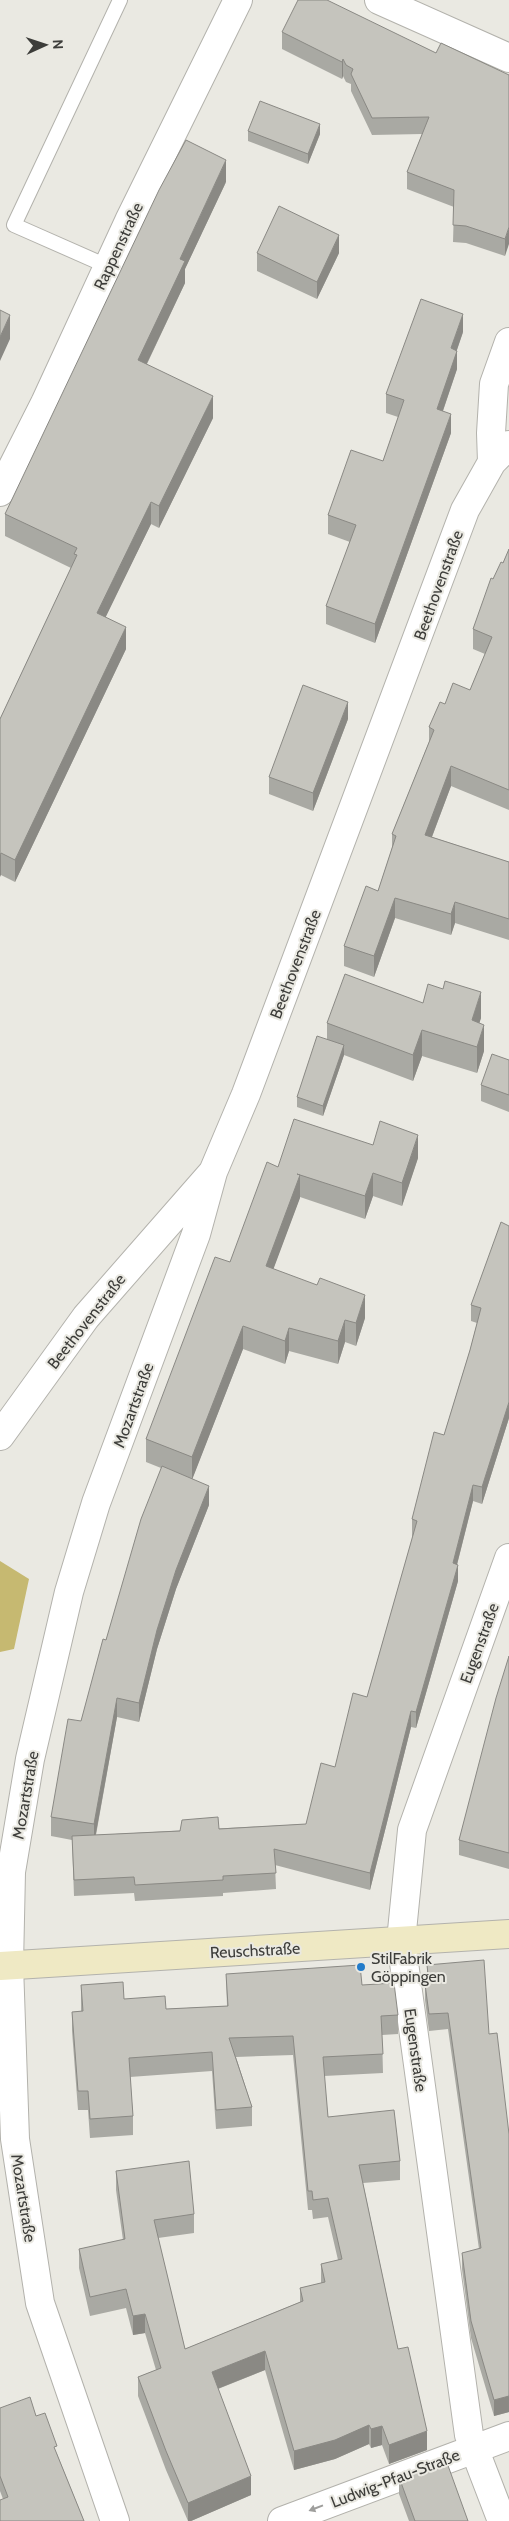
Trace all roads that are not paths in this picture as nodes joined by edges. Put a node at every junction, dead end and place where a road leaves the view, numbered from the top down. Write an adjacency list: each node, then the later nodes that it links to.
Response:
1 (120, 0): 5 (lane)
2 (238, 0): 5 (street, Rappenstraße)
3 (378, 0): 4 (street)
4 (509, 58)
5 (108, 266): 8 (street, Rappenstraße)
6 (509, 342): 7 (street)
7 (501, 454): 9 (street, Beethovenstraße)
8 (0, 492)
9 (213, 1172): 10 (street, Beethovenstraße); 14 (street, Mozartstraße)
10 (0, 1436)
11 (509, 1558): 13 (street, Eugenstraße)
12 (509, 1934): 13 (street, Reuschstraße)
13 (401, 1941): 14 (street, Reuschstraße); 16 (street, Eugenstraße)
14 (4, 1965): 17 (street, Mozartstraße)
15 (509, 2436): 16 (street, Ludwig-Pfau-Straße)
16 (474, 2449): 18 (street, Ludwig-Pfau-Straße, one-way to 18); 19 (street, Eugenstraße)
17 (114, 2521)
18 (282, 2521)
19 (502, 2521)

